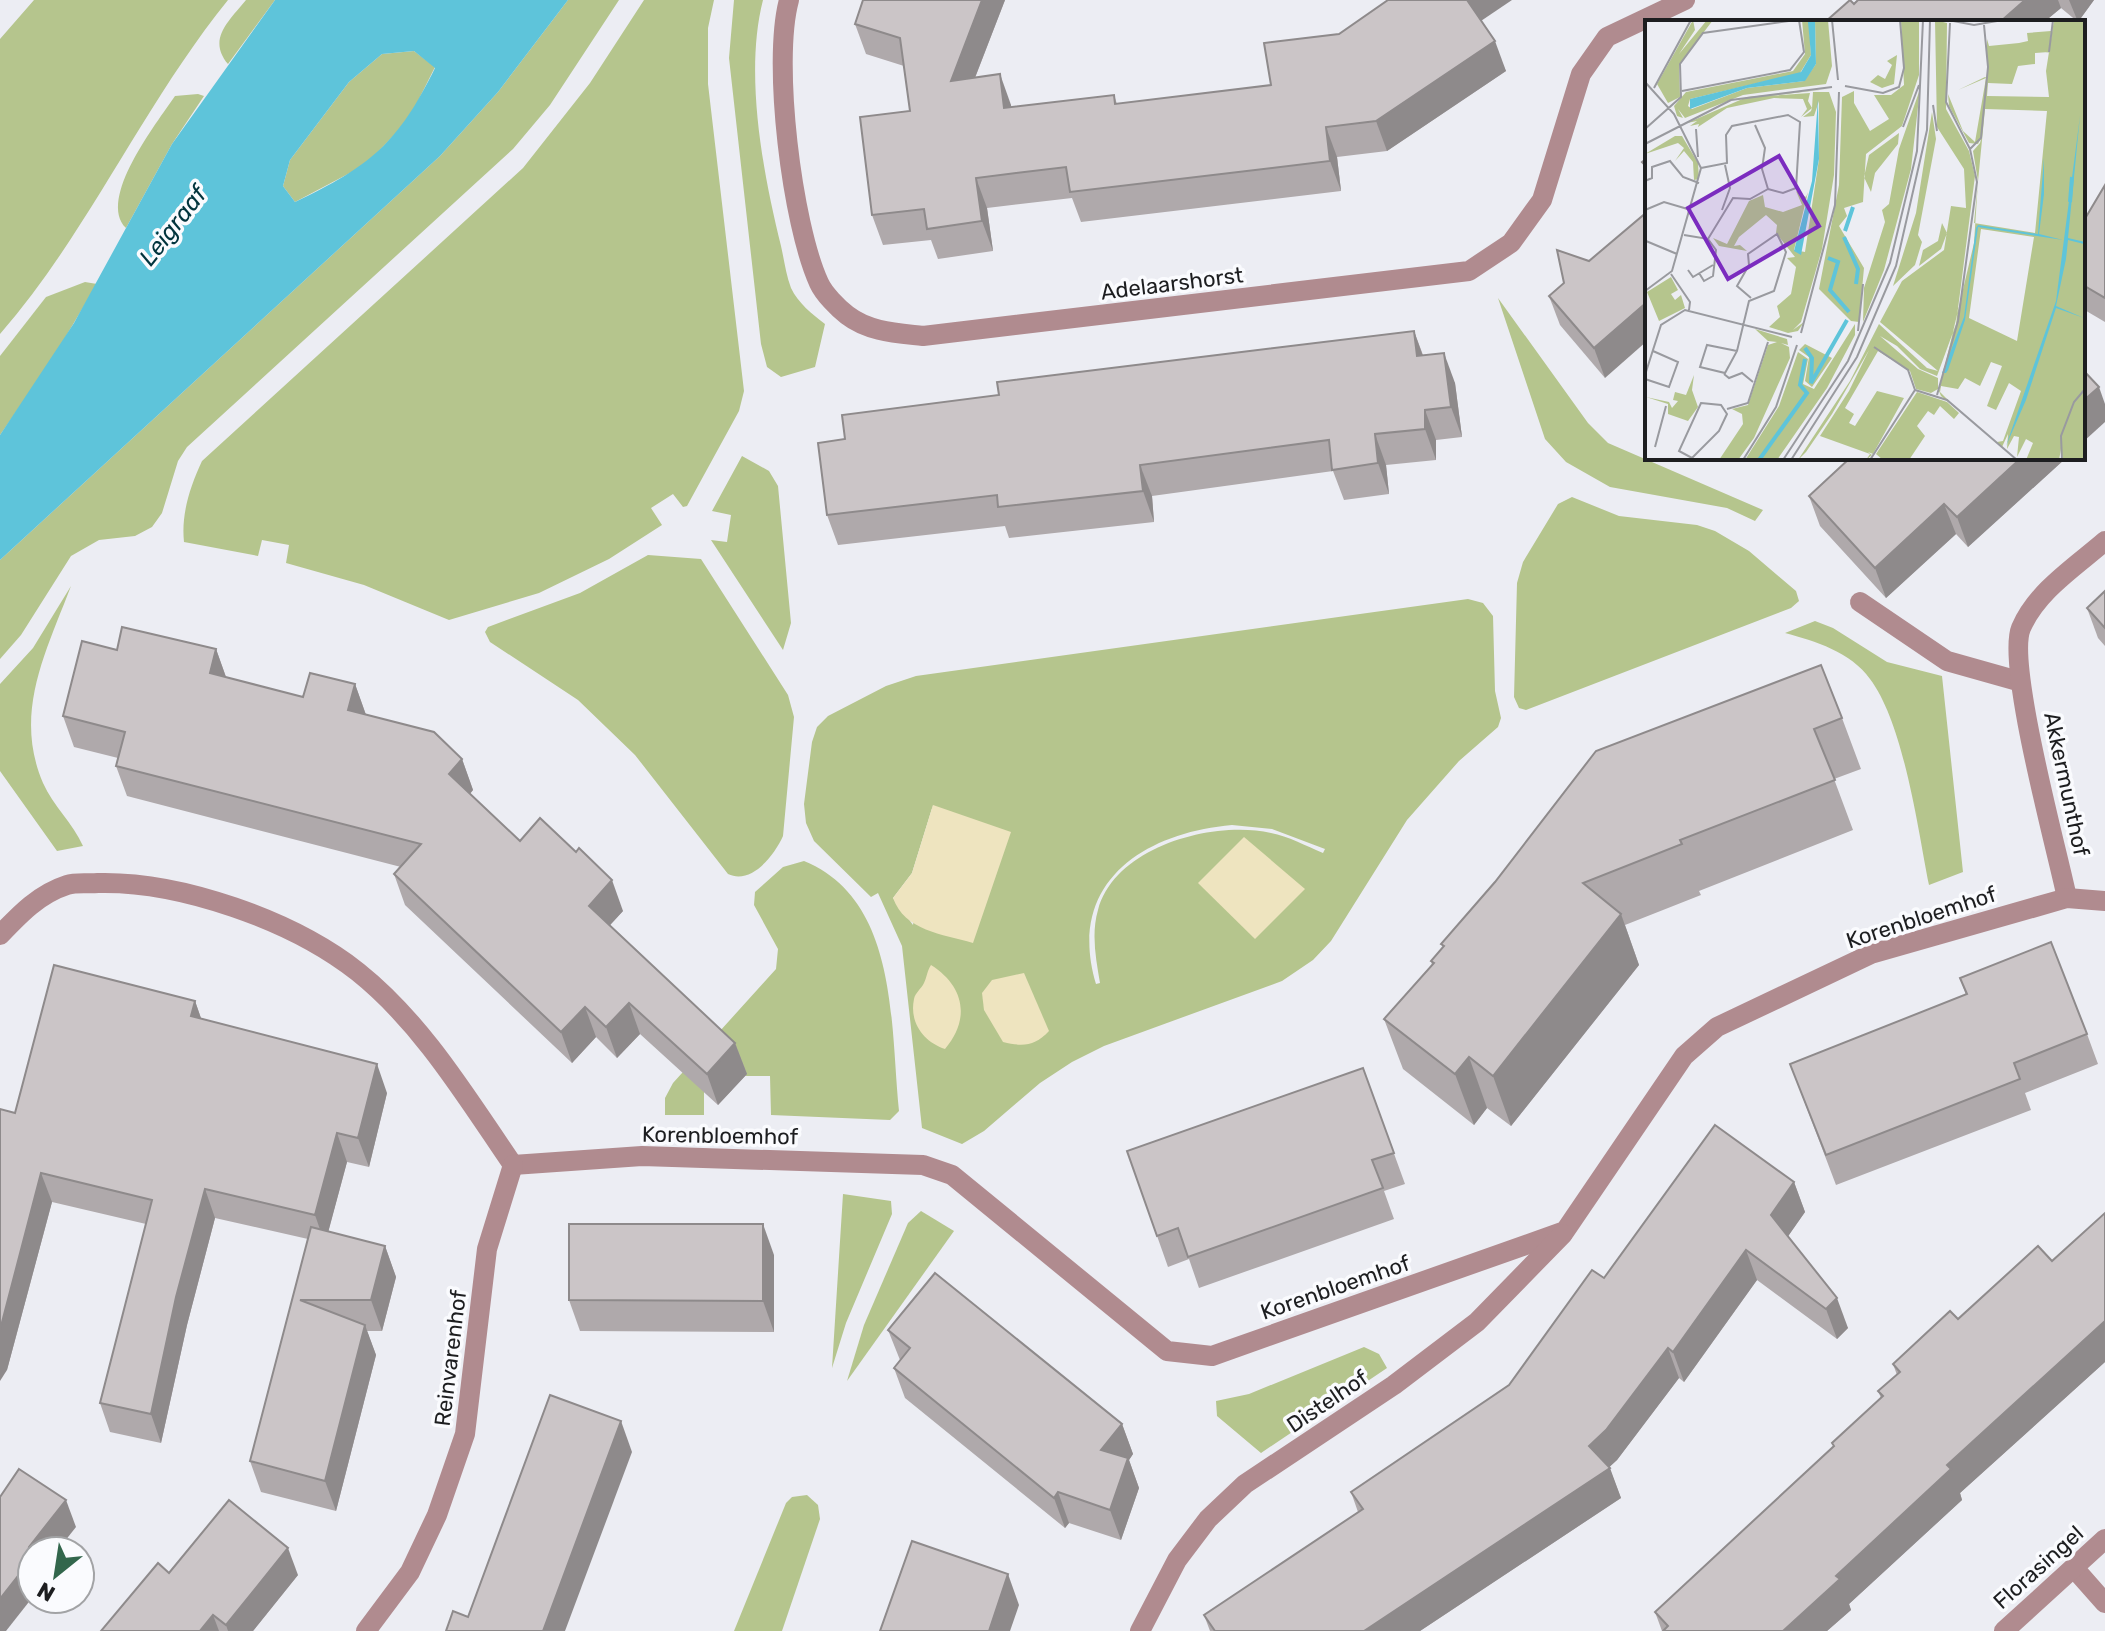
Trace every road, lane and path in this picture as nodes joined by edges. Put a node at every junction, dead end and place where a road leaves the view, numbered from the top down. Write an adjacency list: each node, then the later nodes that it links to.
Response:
1 (789, 0): 2 (street, Adelaarshorst)
2 (1685, 0)
3 (2105, 541): 5 (street, Akkermunthof)
4 (1860, 602): 5 (street)
5 (2018, 681): 6 (street, Akkermunthof)
6 (2067, 898): 7 (street, Korenbloemhof); 10 (street, Korenbloemhof)
7 (2105, 901)
8 (0, 935): 9 (street)
9 (513, 1165): 10 (street, Korenbloemhof); 14 (street, Reinvarenhof)
10 (1565, 1231): 15 (street, Distelhof)
11 (2105, 1539): 12 (street, Florasingel)
12 (2074, 1568): 13 (street); 16 (street, Florasingel)
13 (2105, 1603)
14 (366, 1631)
15 (1140, 1631)
16 (2004, 1631)

